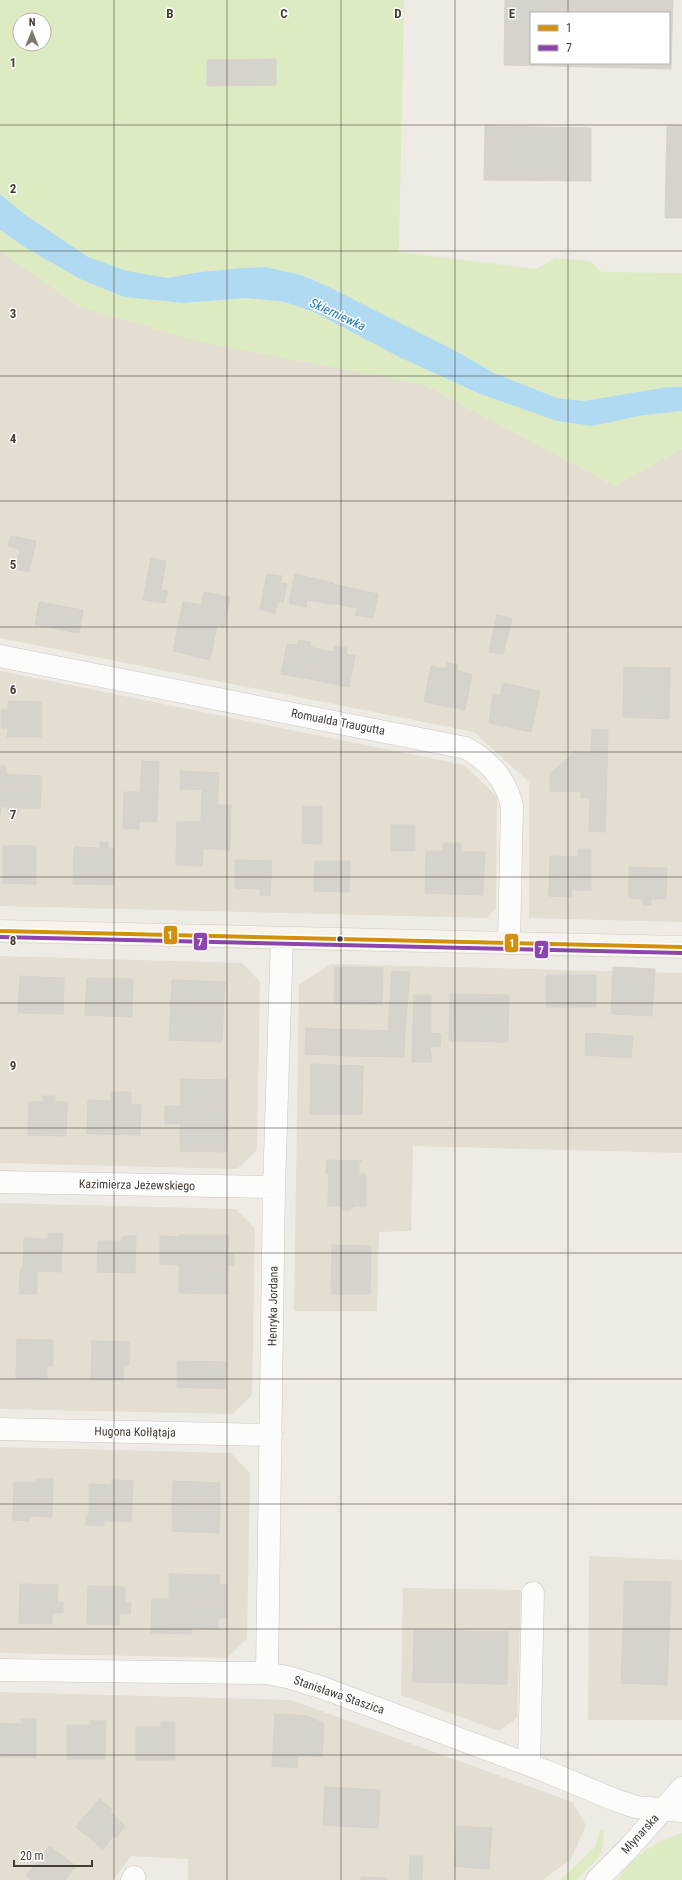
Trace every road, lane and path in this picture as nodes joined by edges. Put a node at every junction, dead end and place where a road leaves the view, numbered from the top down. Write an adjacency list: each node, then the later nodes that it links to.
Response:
1 (0, 656): 4 (street, Romualda Traugutta)
2 (0, 931): 3 (street)
3 (282, 938): 4 (street); 7 (street, Henryka Jordana)
4 (509, 943): 5 (street)
5 (682, 947)
6 (0, 1182): 7 (street, Kazimierza Jeżewskiego)
7 (274, 1187): 9 (street, Henryka Jordana)
8 (0, 1429): 9 (street, Hugona Kołłątaja)
9 (271, 1435): 12 (street, Henryka Jordana)
10 (532, 1593): 13 (street)
11 (0, 1670): 12 (street, Stanisława Staszica)
12 (267, 1674): 13 (street, Stanisława Staszica)
13 (529, 1764): 15 (street, Stanisława Staszica)
14 (682, 1788): 15 (street, Młynarska)
15 (672, 1811): 16 (street, Młynarska)
16 (597, 1880)

